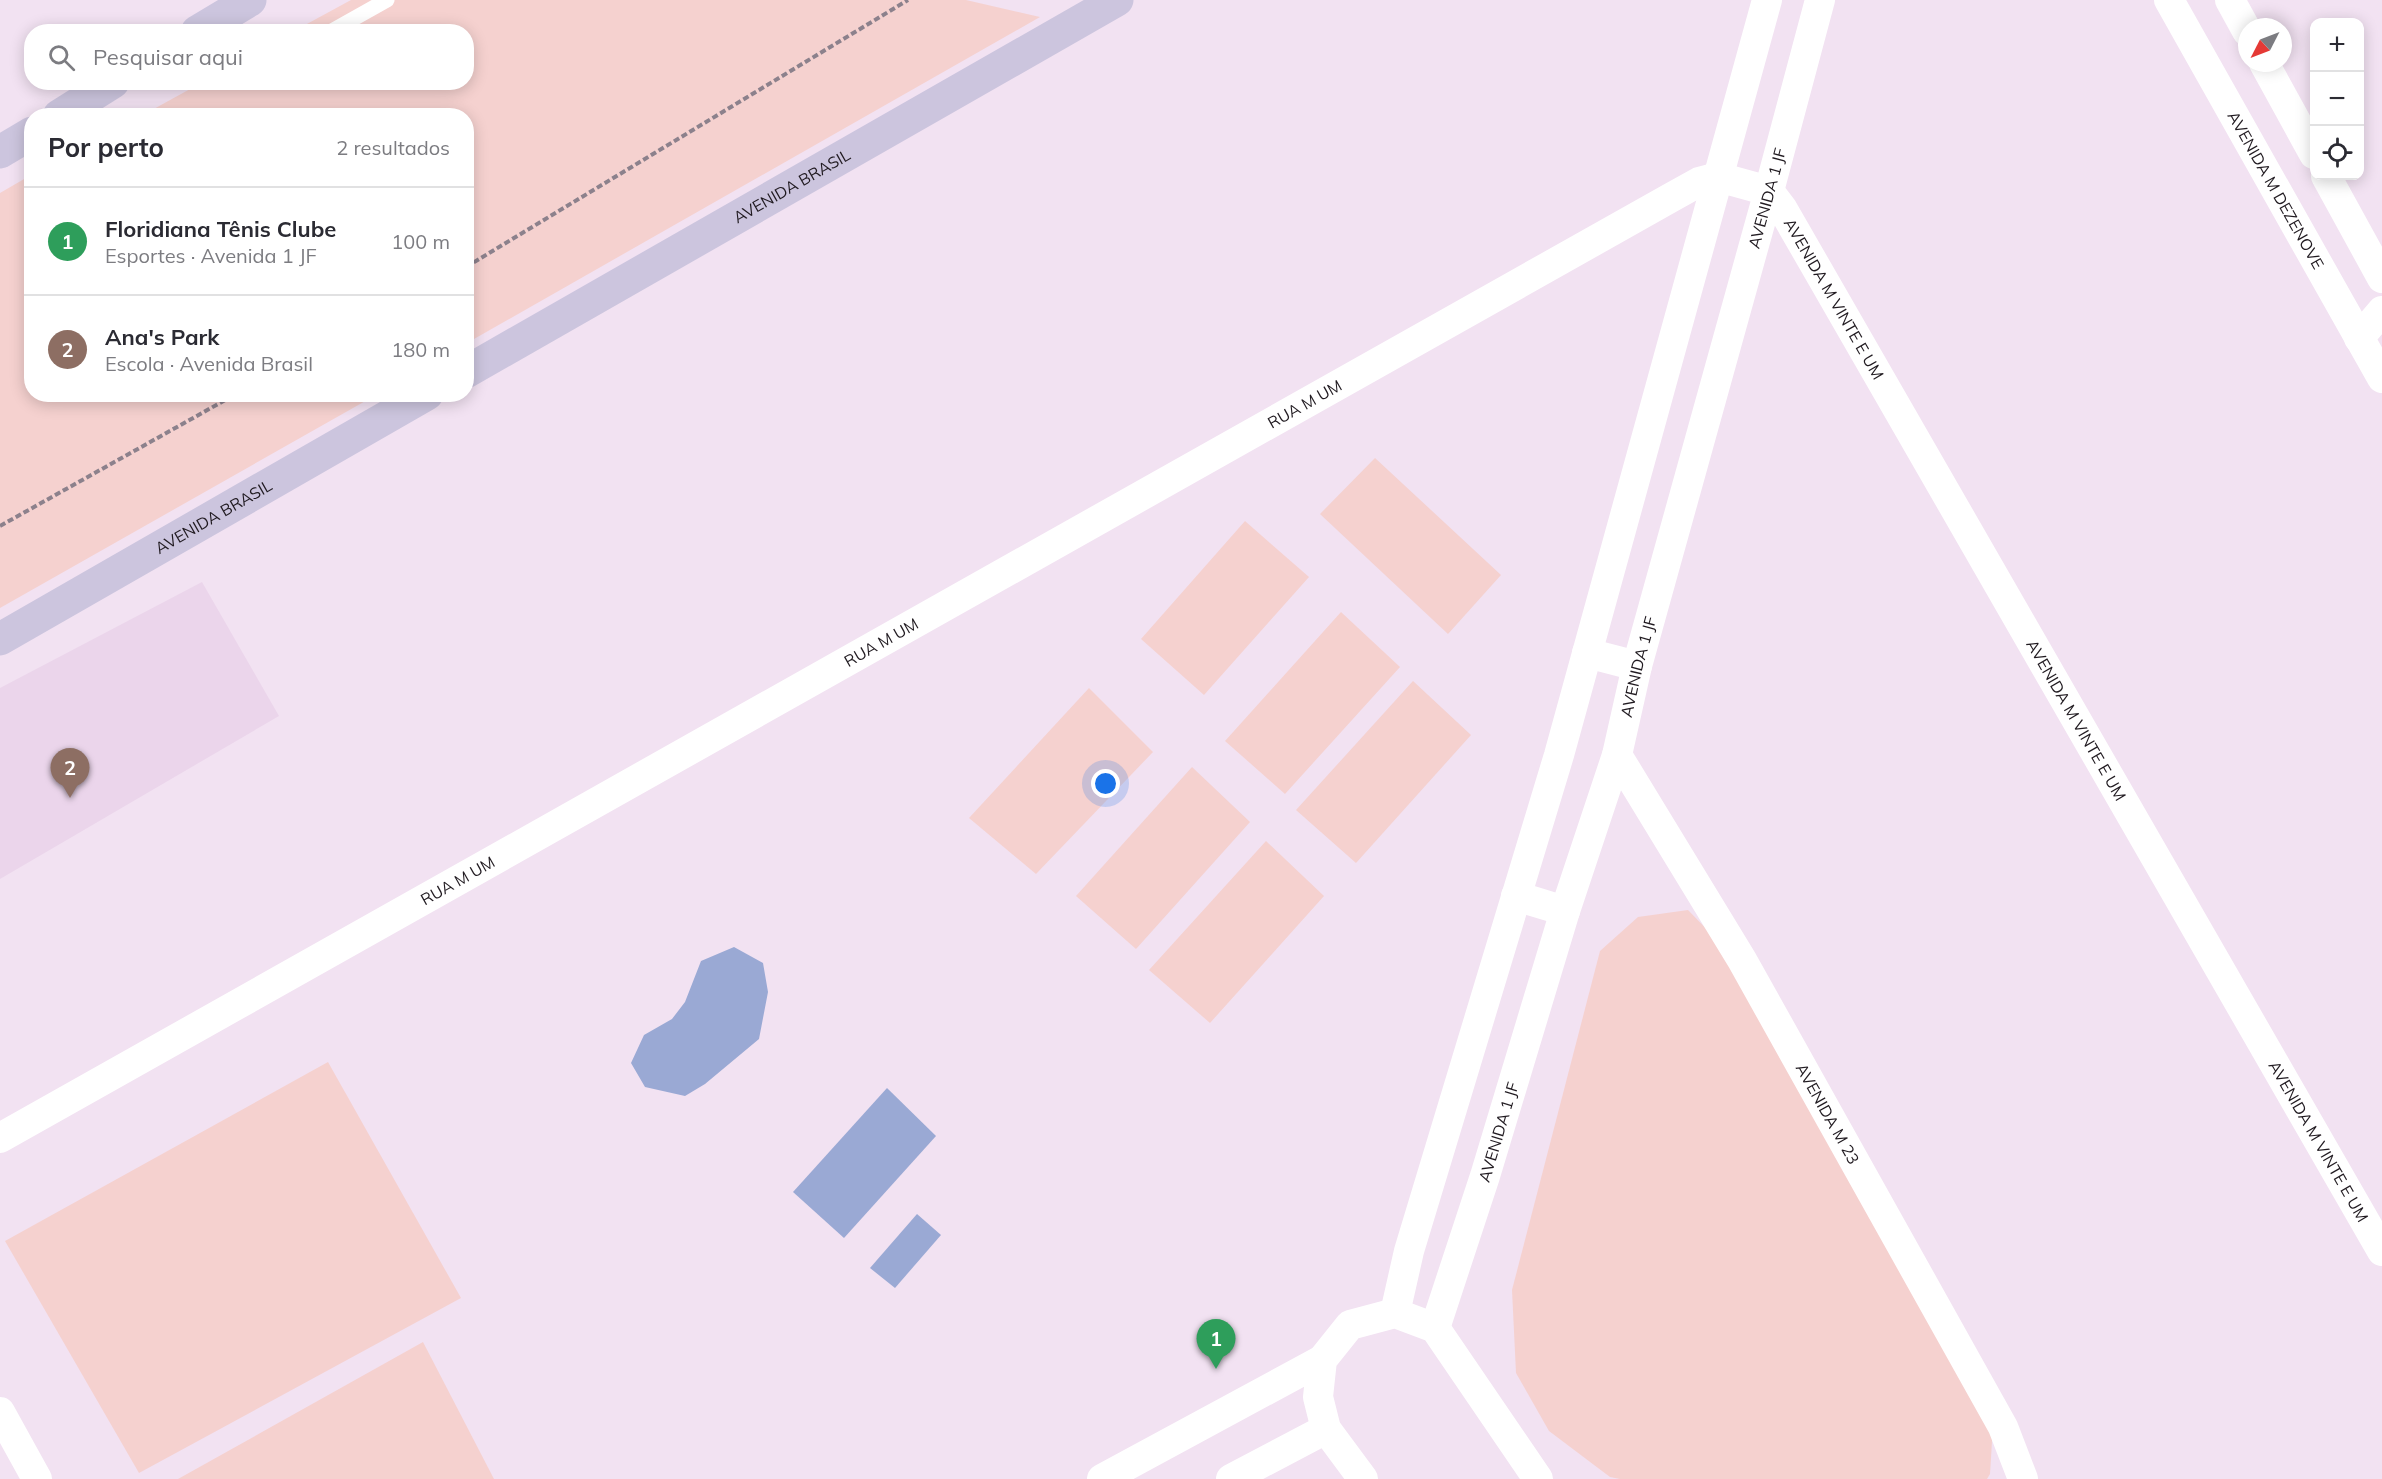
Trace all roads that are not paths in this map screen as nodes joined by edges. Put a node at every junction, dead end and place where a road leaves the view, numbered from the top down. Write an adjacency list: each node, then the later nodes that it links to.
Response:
1 (387, 0): 8 (lane)
2 (1117, 0): 21 (main road, AVENIDA BRASIL)
3 (1767, 0): 15 (street)
4 (1820, 0): 17 (street, AVENIDA 1 JF)
5 (2169, 0): 20 (street, AVENIDA M DEZENOVE)
6 (2230, 0): 7 (street)
7 (2240, 18)
8 (344, 24)
9 (2269, 72): 13 (street)
10 (100, 90): 11 (main road)
11 (72, 108)
12 (24, 137): 14 (main road)
13 (2310, 147)
14 (0, 152)
15 (1718, 177): 17 (street); 25 (street); 30 (street, RUA M UM)
16 (2328, 180): 18 (street)
17 (1769, 191): 26 (street, AVENIDA 1 JF); 31 (street, AVENIDA M VINTE E UM)
18 (2382, 278)
19 (2382, 310): 20 (street)
20 (2359, 338): 22 (street, AVENIDA M DEZENOVE)
21 (474, 367)
22 (2382, 378)
23 (413, 402): 24 (main road, AVENIDA BRASIL)
24 (0, 639)
25 (1587, 653): 26 (street); 28 (street)
26 (1637, 666): 27 (street, AVENIDA 1 JF)
27 (1617, 755): 29 (street, AVENIDA 1 JF); 42 (street, AVENIDA M 23)
28 (1516, 896): 29 (street); 32 (street)
29 (1565, 911): 33 (street, AVENIDA 1 JF)
30 (0, 1138)
31 (2382, 1251)
32 (1395, 1313): 33 (street); 34 (street)
33 (1435, 1328): 41 (street)
34 (1322, 1360): 36 (street); 38 (street)
35 (0, 1412): 37 (street)
36 (1326, 1429): 39 (street); 40 (street)
37 (37, 1479)
38 (1102, 1479)
39 (1231, 1479)
40 (1363, 1479)
41 (1538, 1479)
42 (2023, 1479)

